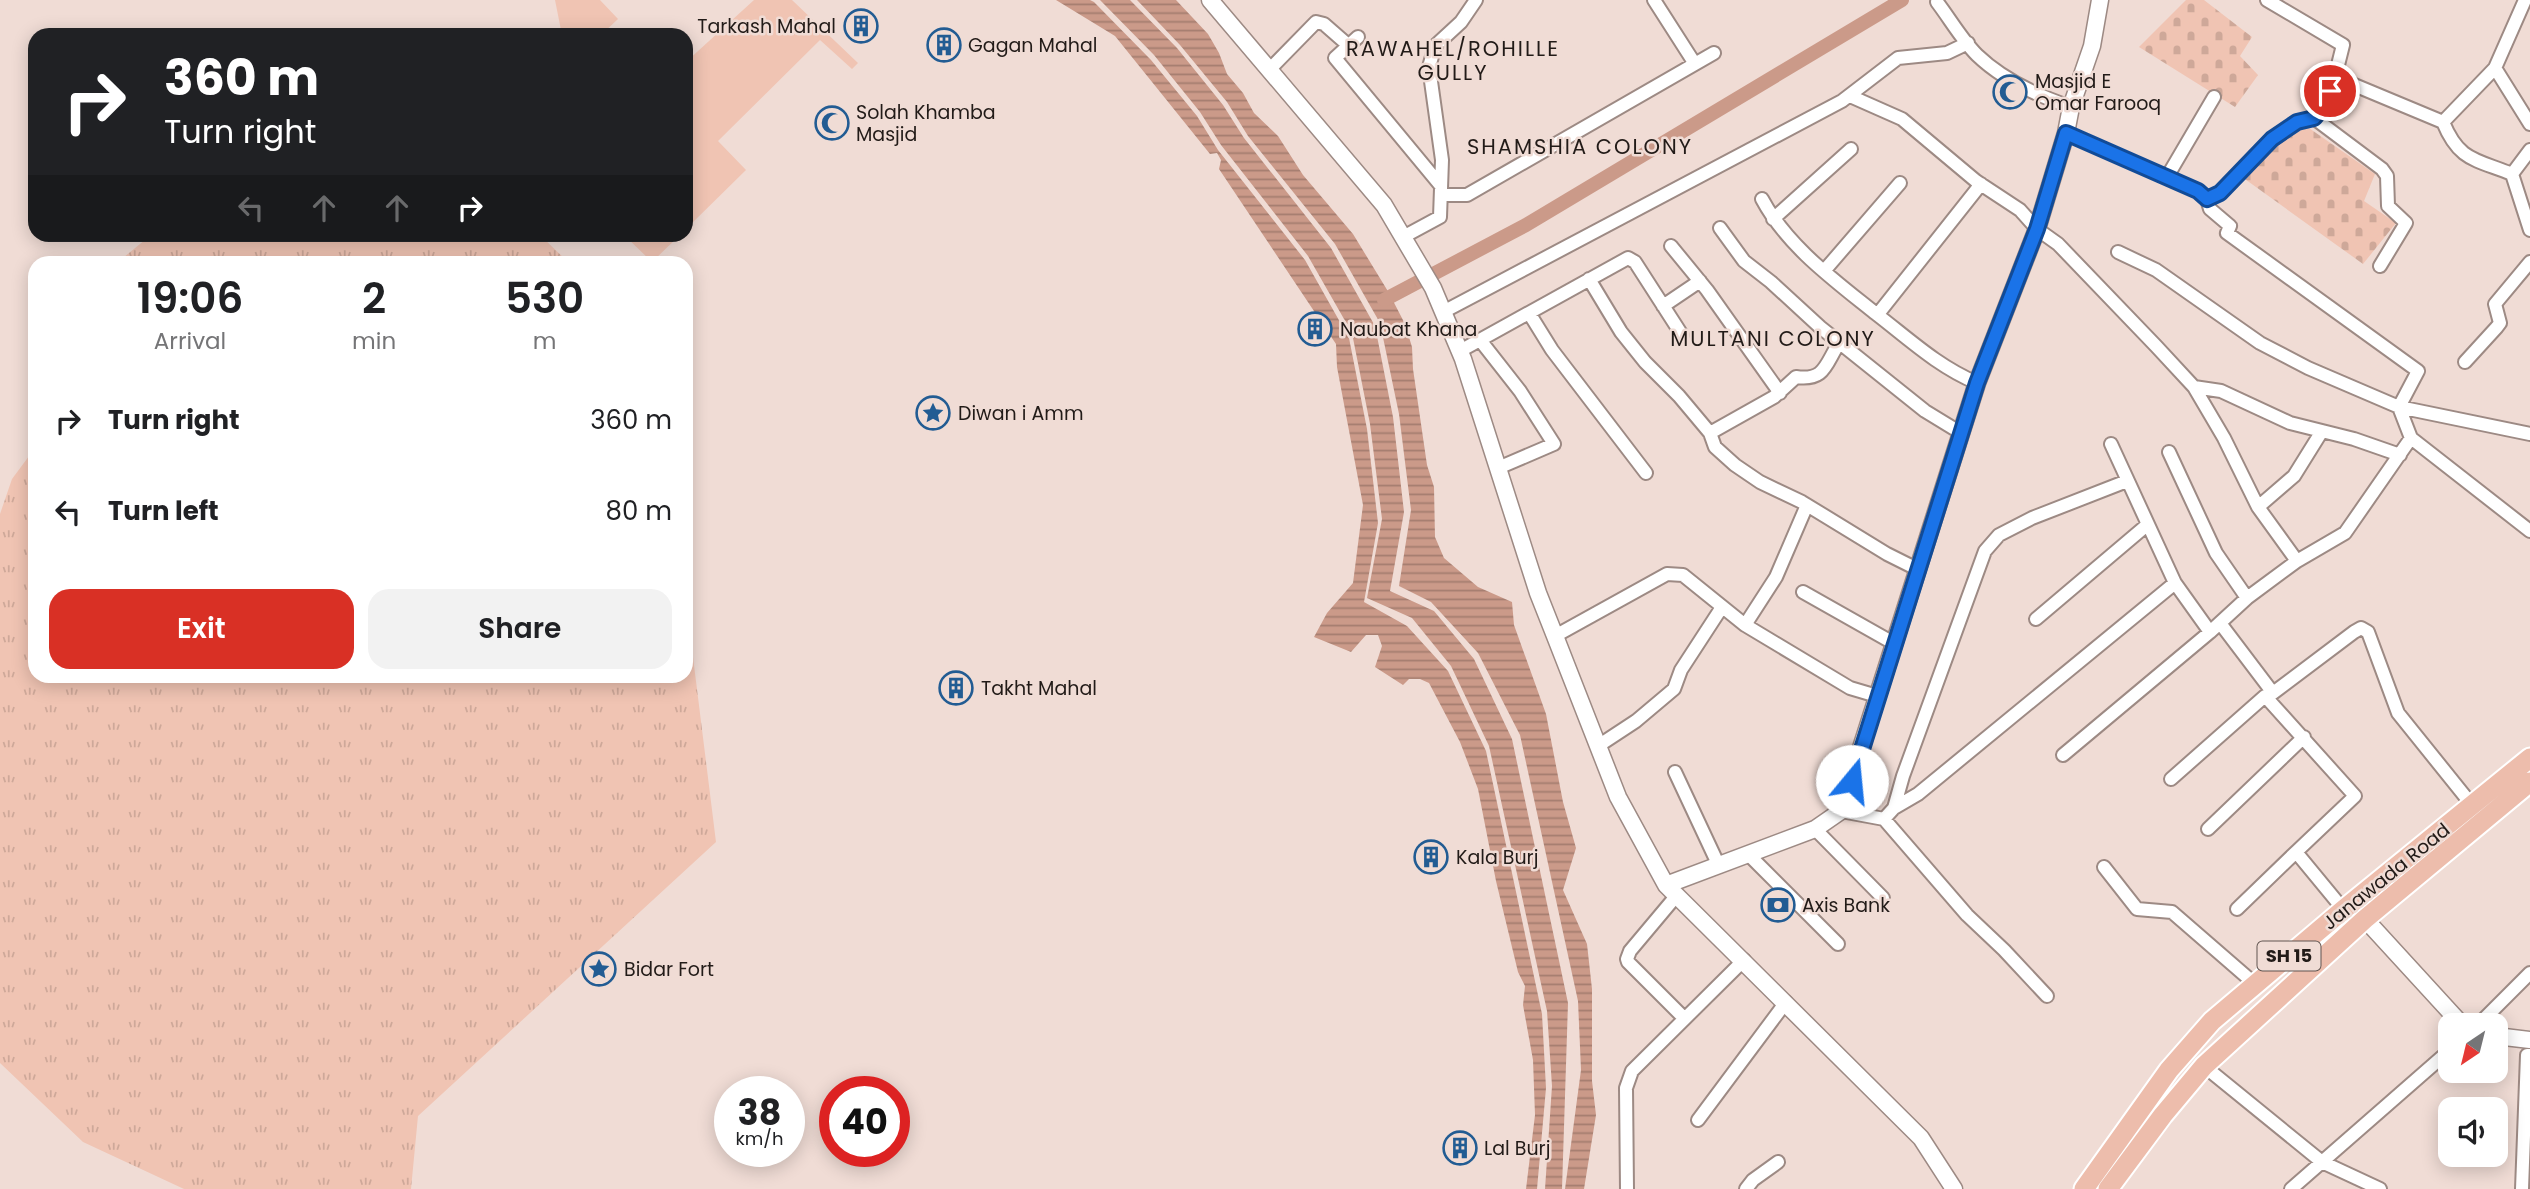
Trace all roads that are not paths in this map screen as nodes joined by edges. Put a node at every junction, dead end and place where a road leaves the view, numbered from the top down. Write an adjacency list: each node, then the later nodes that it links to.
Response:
1 (1210, 0): 12 (street)
2 (1476, 0): 27 (street)
3 (1654, 0): 10 (street)
4 (2100, 0): 16 (street)
5 (2267, 0): 13 (street)
6 (2525, 0): 11 (street)
7 (1937, 2): 8 (street)
8 (1968, 43): 14 (street); 16 (street)
9 (1714, 53): 10 (street)
10 (1695, 64): 27 (street)
11 (2495, 68): 18 (street); 19 (street)
12 (1270, 69): 27 (street); 34 (street)
13 (2335, 77): 17 (street); 18 (street)
14 (1850, 96): 26 (street); 43 (street)
15 (2214, 97): 24 (street)
16 (2071, 107): 20 (street)
17 (2314, 118): 29 (street); 38 (street)
18 (2443, 122): 23 (street)
19 (2530, 124)
20 (2066, 133): 24 (street); 32 (street)
21 (1852, 149): 30 (street)
22 (2530, 150): 23 (street)
23 (2512, 174): 33 (street)
24 (2167, 177): 29 (street)
25 (1900, 183): 39 (street)
26 (1981, 184): 32 (street); 45 (street)
27 (1441, 190): 34 (street)
28 (1762, 199): 30 (street)
29 (2207, 199): 54 (street)
30 (1773, 219): 39 (street)
31 (1720, 228): 48 (street)
32 (2037, 229): 51 (street); 52 (street)
33 (2530, 230)
34 (1406, 242): 43 (street)
35 (1671, 246): 41 (street)
36 (2118, 252): 54 (street)
37 (2530, 262): 50 (street)
38 (2380, 266)
39 (1824, 271): 45 (street)
40 (1590, 279): 42 (street); 44 (street); 56 (street)
41 (1700, 281): 42 (street); 53 (street)
42 (1663, 306): 46 (street)
43 (1443, 312): 49 (street)
44 (1529, 313): 47 (street); 64 (street)
45 (1878, 314): 51 (street)
46 (1682, 335)
47 (1480, 340): 49 (street); 63 (street)
48 (1839, 343): 53 (street); 57 (street)
49 (1460, 351): 63 (street)
50 (2465, 362)
51 (1977, 383): 57 (street)
52 (2194, 387): 55 (street); 67 (street)
53 (1780, 393): 56 (street)
54 (2399, 407): 58 (street); 59 (street)
55 (2322, 431): 62 (street); 67 (street)
56 (1710, 433): 66 (street)
57 (1961, 433): 71 (street)
58 (2528, 436)
59 (2411, 438): 62 (street); 69 (street)
60 (2110, 444): 65 (street)
61 (2169, 452): 74 (street)
62 (2400, 455): 70 (street)
63 (1498, 468): 79 (street)
64 (1646, 473)
65 (2127, 481): 68 (street); 91 (street)
66 (1807, 505): 71 (street); 77 (street)
67 (2258, 507): 70 (street)
68 (2147, 525): 72 (street); 76 (street)
69 (2530, 531)
70 (2297, 561): 74 (street)
71 (1919, 570): 80 (street)
72 (2175, 583): 78 (street); 91 (street)
73 (1803, 592): 80 (street)
74 (2247, 598): 78 (street)
75 (1722, 607): 77 (street); 79 (street); 84 (street)
76 (2036, 619)
77 (1745, 625): 82 (street)
78 (2215, 628): 81 (street); 85 (street)
79 (1555, 636): 84 (street)
80 (1895, 644): 82 (street)
81 (2269, 694): 83 (street); 88 (street); 90 (street)
82 (1877, 696): 92 (street)
83 (2304, 737): 95 (street); 96 (street)
84 (1598, 746): 100 (street)
85 (2063, 755)
86 (2530, 758): 90 (main road, Janawada Road / SH 15)
87 (1675, 772): 98 (street)
88 (2171, 779)
89 (2530, 782): 104 (main road, Janawada Road / SH 15)
90 (2472, 805): 103 (main road, Janawada Road / SH 15)
91 (1894, 808): 93 (street)
92 (1841, 811): 93 (street); 94 (street)
93 (1884, 819): 109 (street)
94 (1815, 829): 97 (street); 101 (street)
95 (2208, 829)
96 (2296, 852): 102 (street); 103 (street)
97 (1749, 855): 98 (street); 105 (street)
98 (1719, 866): 100 (street)
99 (2104, 867): 108 (street)
100 (1672, 890): 106 (street); 113 (street)
101 (1883, 898)
102 (2237, 909)
103 (2343, 910): 104 (street); 108 (main road, Janawada Road / SH 15)
104 (2361, 922): 111 (street); 118 (main road, Janawada Road / SH 15)
105 (1838, 944)
106 (1744, 960): 110 (street); 113 (street)
107 (2530, 973): 112 (street)
108 (2255, 984): 125 (main road, Janawada Road / SH 15)
109 (2047, 996)
110 (1786, 1002): 119 (street); 124 (street)
111 (2450, 1013)
112 (2490, 1013)
113 (1684, 1018): 122 (street)
114 (2508, 1037): 115 (street)
115 (2530, 1040)
116 (2530, 1055): 129 (street)
117 (2438, 1060): 121 (street)
118 (2204, 1066): 121 (street); 126 (main road, Janawada Road / SH 15)
119 (1698, 1120)
120 (1778, 1162): 123 (street)
121 (2322, 1162): 127 (street); 128 (street)
122 (1627, 1189)
123 (1746, 1189)
124 (1954, 1189)
125 (2084, 1189)
126 (2108, 1189)
127 (2291, 1189)
128 (2380, 1189)
129 (2522, 1189)

